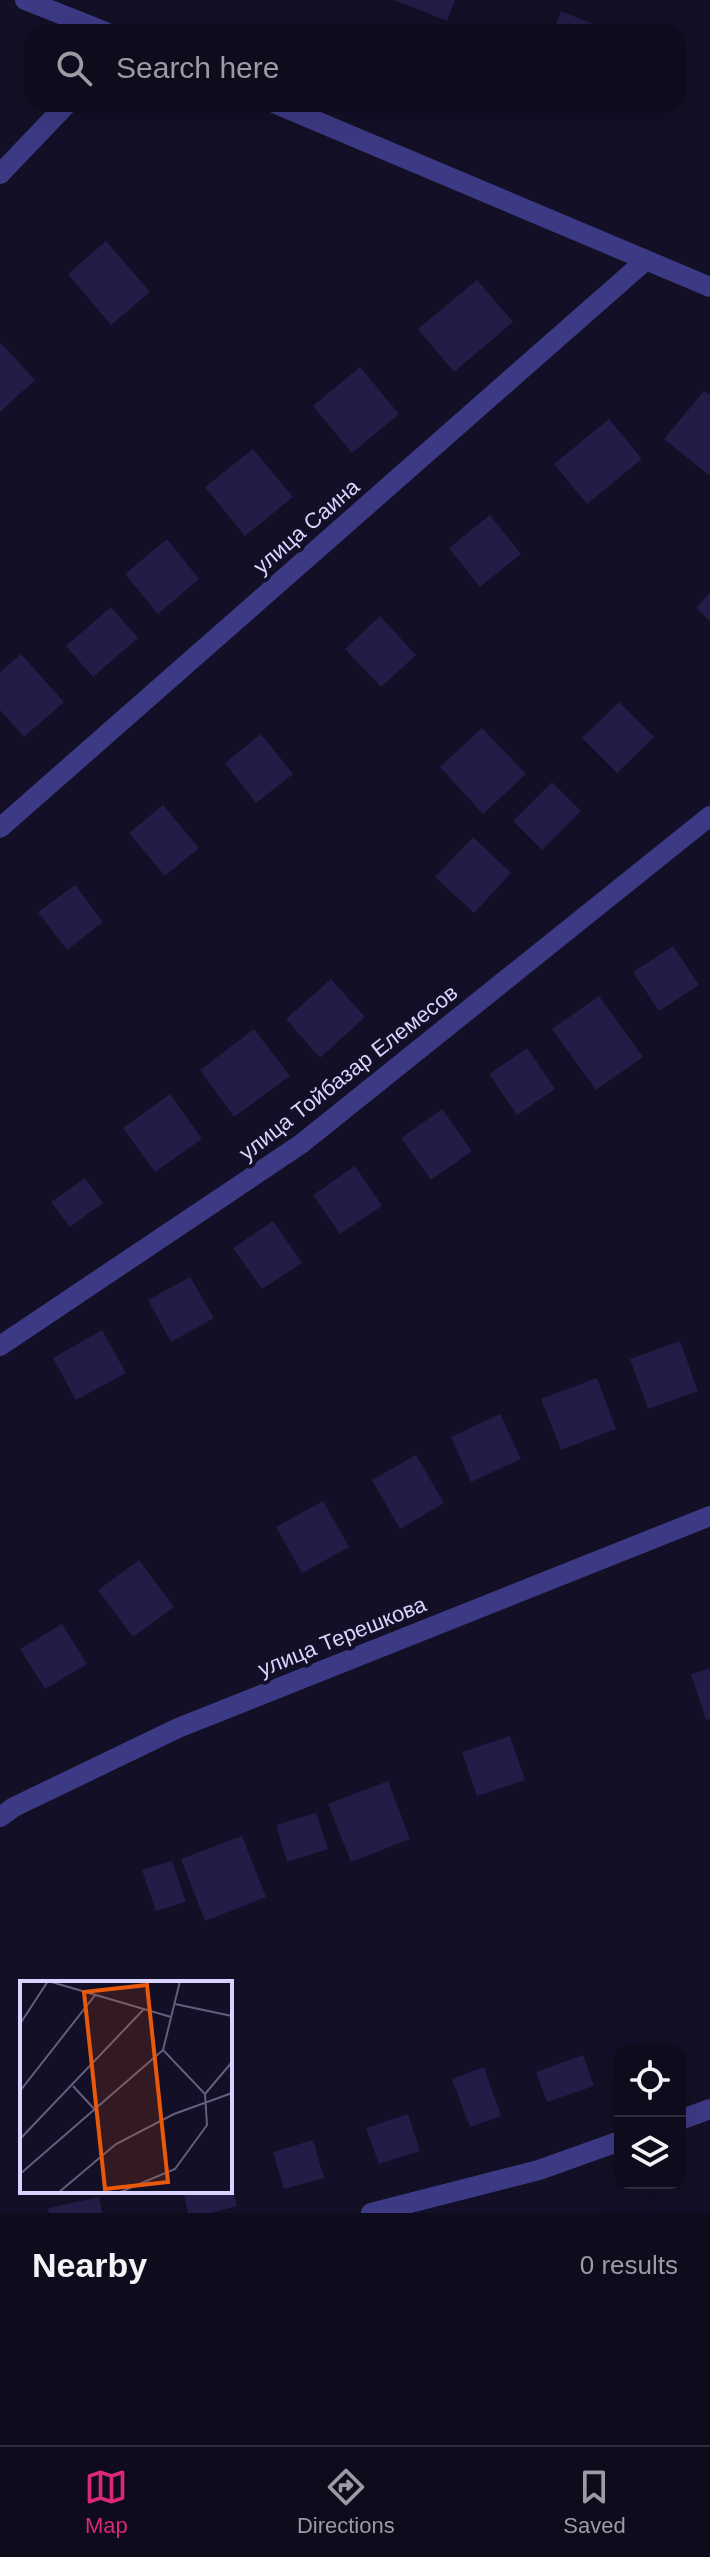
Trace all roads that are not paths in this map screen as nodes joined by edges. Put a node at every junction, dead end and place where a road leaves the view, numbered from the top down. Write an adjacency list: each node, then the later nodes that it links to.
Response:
1 (25, 0): 2 (street)
2 (86, 24)
3 (59, 112): 5 (street)
4 (295, 112): 6 (street)
5 (0, 174)
6 (645, 261): 7 (street); 9 (street, улица Саина)
7 (710, 287)
8 (710, 816): 10 (street, улица Тойбазар Елемесов)
9 (0, 828)
10 (0, 1346)
11 (710, 1516): 12 (street, улица Терешкова)
12 (0, 1817)
13 (710, 2109): 14 (street)
14 (686, 2118)
15 (614, 2143): 16 (street)
16 (371, 2213)

